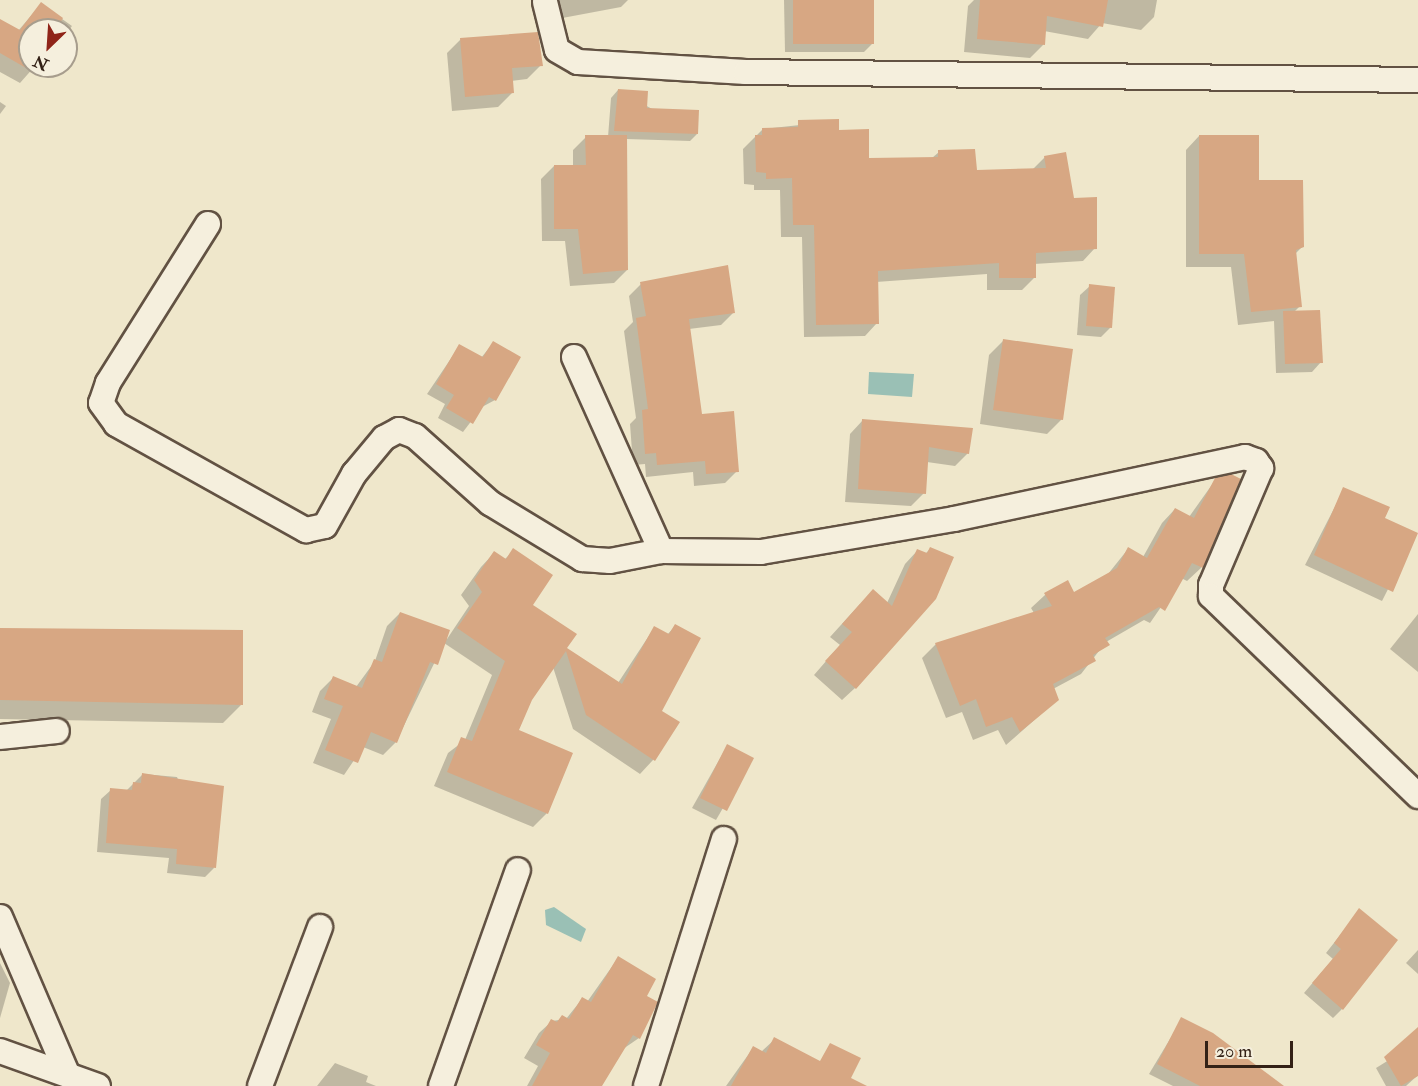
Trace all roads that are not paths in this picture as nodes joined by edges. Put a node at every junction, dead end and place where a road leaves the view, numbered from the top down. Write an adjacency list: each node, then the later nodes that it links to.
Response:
1 (545, 2): 2 (street)
2 (1418, 80)
3 (208, 224): 5 (street)
4 (574, 357): 5 (street)
5 (661, 551): 8 (street)
6 (57, 731): 7 (street)
7 (0, 737)
8 (1418, 796)
9 (724, 839): 18 (street)
10 (518, 870): 17 (street)
11 (0, 917): 14 (street)
12 (320, 927): 16 (street)
13 (0, 1051): 14 (street)
14 (67, 1073): 15 (street)
15 (98, 1086)
16 (260, 1086)
17 (441, 1086)
18 (646, 1086)

